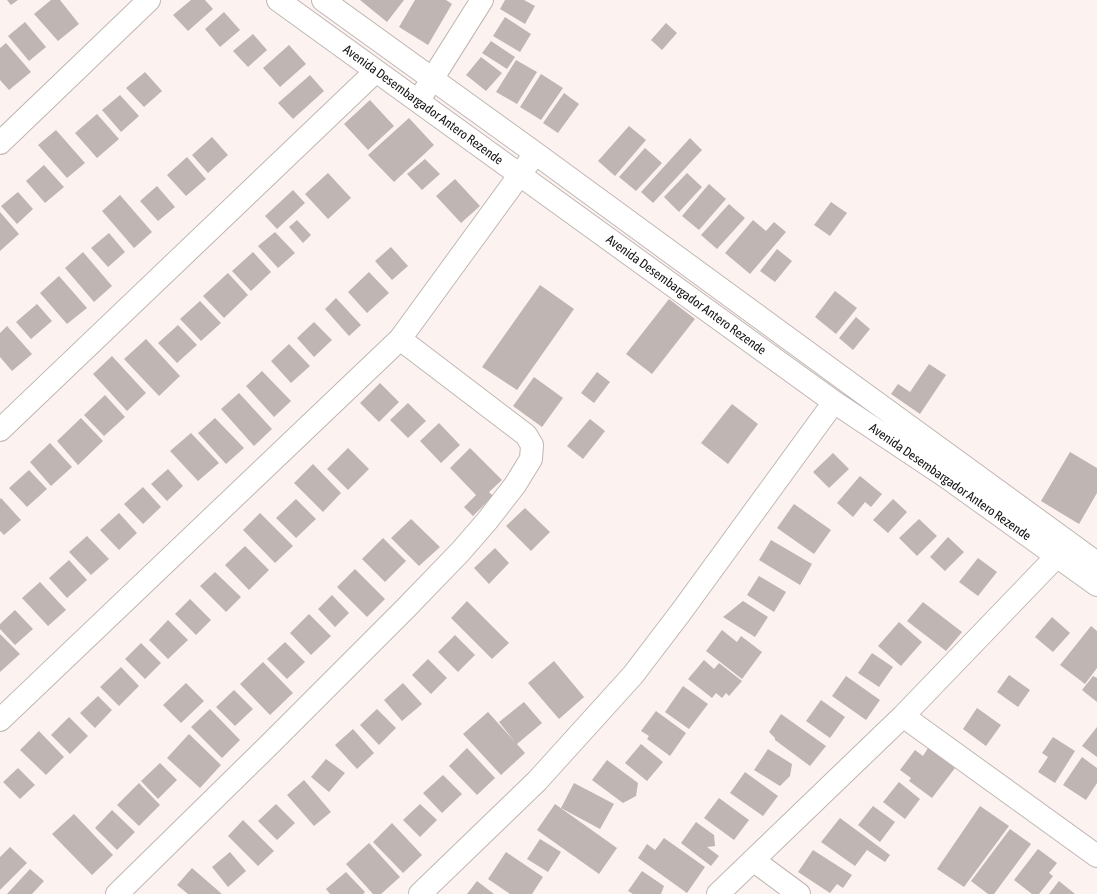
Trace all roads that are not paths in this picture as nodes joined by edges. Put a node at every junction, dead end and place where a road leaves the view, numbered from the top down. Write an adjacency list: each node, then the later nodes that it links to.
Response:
1 (149, 0): 8 (street)
2 (278, 0): 5 (street, Avenida Desembargador Antero Rezende)
3 (323, 0): 6 (street, Avenida Desembargador Antero Rezende)
4 (482, 0): 6 (street)
5 (376, 71): 7 (street, Avenida Desembargador Antero Rezende); 15 (street)
6 (432, 79): 7 (street); 9 (street, Avenida Desembargador Antero Rezende)
7 (418, 101): 10 (street, Avenida Desembargador Antero Rezende)
8 (0, 143)
9 (536, 153): 10 (street); 11 (street, Avenida Desembargador Antero Rezende)
10 (520, 175): 12 (street, Avenida Desembargador Antero Rezende); 13 (street)
11 (724, 291): 12 (street); 16 (street, Avenida Desembargador Antero Rezende)
12 (710, 312): 14 (street, Avenida Desembargador Antero Rezende)
13 (400, 339): 22 (street); 25 (street)
14 (834, 402): 16 (street, Avenida Desembargador Antero Rezende); 26 (street)
15 (0, 430)
16 (951, 468): 17 (street, Avenida Desembargador Antero Rezende)
17 (1017, 516): 18 (street, Avenida Desembargador Antero Rezende); 19 (street, Avenida Desembargador Antero Rezende)
18 (1057, 556): 20 (street, Avenida Desembargador Antero Rezende); 21 (street)
19 (1097, 563)
20 (1097, 585)
21 (903, 716): 23 (street); 24 (street)
22 (0, 720)
23 (1097, 856)
24 (753, 860): 27 (street); 28 (street)
25 (117, 894)
26 (420, 894)
27 (718, 894)
28 (799, 894)

